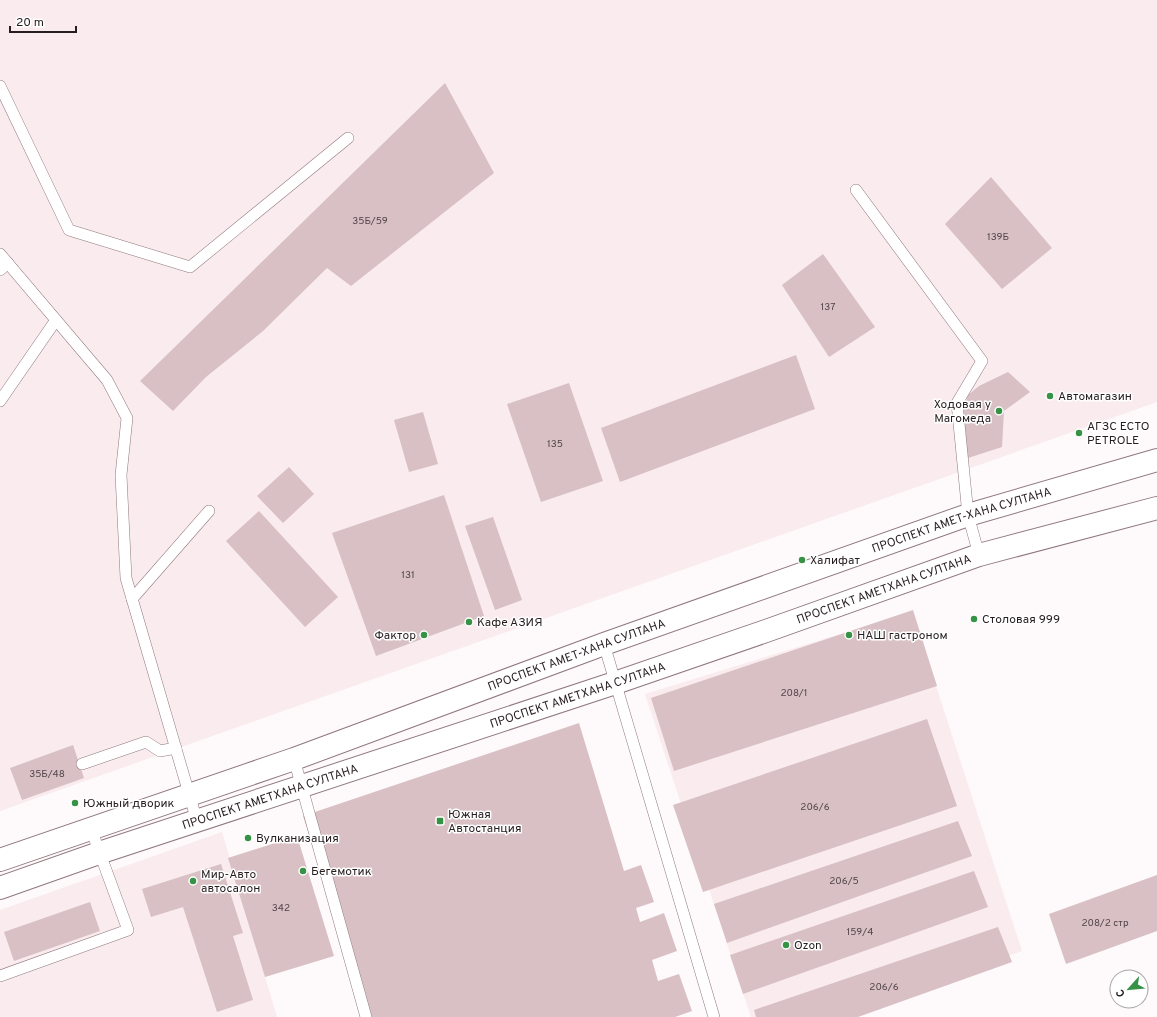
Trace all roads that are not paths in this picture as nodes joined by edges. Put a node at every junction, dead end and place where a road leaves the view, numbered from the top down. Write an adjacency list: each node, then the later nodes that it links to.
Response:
1 (0, 86): 2 (lane)
2 (348, 138)
3 (856, 190): 11 (lane)
4 (0, 254): 5 (lane)
5 (4, 267): 6 (lane)
6 (56, 320): 7 (lane); 13 (lane)
7 (0, 400)
8 (1157, 460): 11 (main road, ПРОСПЕКТ АМЕТ-ХАНА СУЛТАНА)
9 (1157, 508): 12 (main road, ПРОСПЕКТ АМЕТХАНА СУЛТАНА)
10 (209, 511): 13 (lane)
11 (968, 515): 12 (lane); 14 (main road, ПРОСПЕКТ АМЕТ-ХАНА СУЛТАНА)
12 (979, 555): 15 (main road, ПРОСПЕКТ АМЕТХАНА СУЛТАНА)
13 (132, 599): 16 (lane)
14 (604, 644): 15 (lane); 17 (main road, ПРОСПЕКТ АМЕТ-ХАНА СУЛТАНА)
15 (615, 683): 19 (main road, ПРОСПЕКТ АМЕТХАНА СУЛТАНА); 28 (lane)
16 (176, 748): 18 (lane); 20 (lane)
17 (294, 759): 19 (lane); 20 (main road, ПРОСПЕКТ АМЕТ-ХАНА СУЛТАНА)
18 (82, 764)
19 (300, 787): 21 (main road, ПРОСПЕКТ АМЕТХАНА СУЛТАНА); 27 (lane)
20 (190, 794): 21 (lane); 22 (main road, ПРОСПЕКТ АМЕТ-ХАНА СУЛТАНА)
21 (197, 821): 23 (main road, ПРОСПЕКТ АМЕТХАНА СУЛТАНА)
22 (91, 829): 23 (lane); 24 (main road, ПРОСПЕКТ АМЕТ-ХАНА СУЛТАНА)
23 (99, 853): 25 (main road, ПРОСПЕКТ АМЕТХАНА СУЛТАНА); 26 (lane)
24 (0, 860)
25 (0, 888)
26 (0, 976)
27 (366, 1017)
28 (714, 1017)

